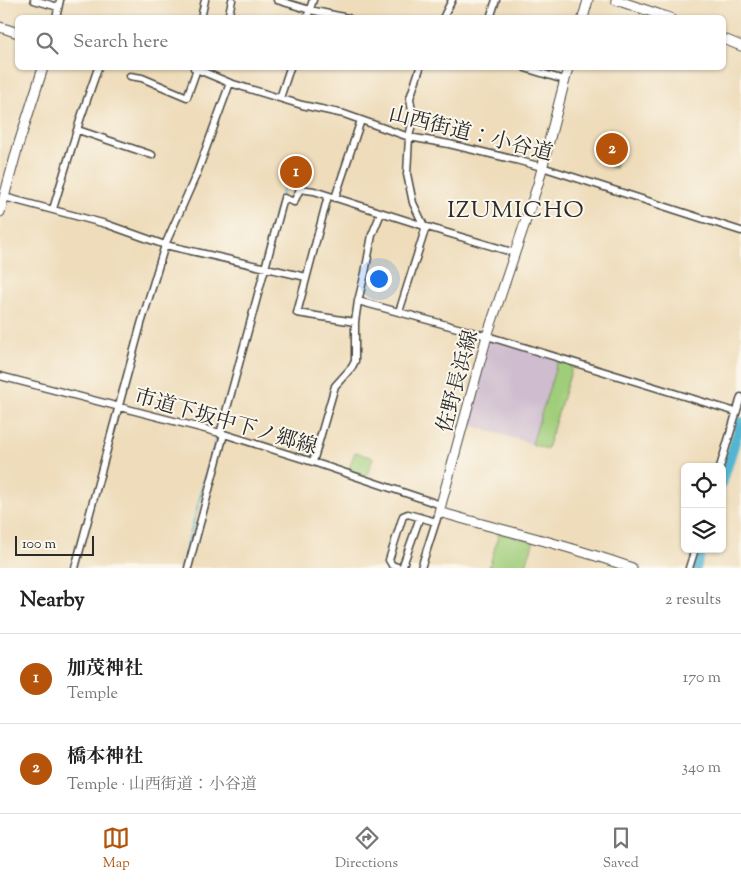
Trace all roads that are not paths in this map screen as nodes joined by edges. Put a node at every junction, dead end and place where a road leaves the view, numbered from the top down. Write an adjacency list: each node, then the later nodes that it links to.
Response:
1 (34, 0): 10 (street)
2 (205, 0): 12 (street)
3 (232, 0): 13 (street)
4 (277, 0): 11 (street)
5 (313, 0): 11 (street)
6 (452, 0): 16 (street)
7 (496, 0): 17 (street)
8 (588, 0): 18 (main road)
9 (616, 0): 19 (main road)
10 (59, 4)
11 (310, 10): 14 (street); 15 (street)
12 (202, 15)
13 (229, 15)
14 (308, 15)
15 (334, 15)
16 (444, 15)
17 (491, 15)
18 (584, 15)
19 (661, 15)
20 (0, 27): 21 (main road)
21 (15, 33)
22 (726, 40): 23 (main road)
23 (741, 46)
24 (42, 70): 43 (main road)
25 (97, 70): 39 (street)
26 (195, 70): 33 (street)
27 (200, 70): 34 (street, 山西街道：小谷道)
28 (216, 70): 34 (street)
29 (289, 70): 37 (street)
30 (419, 70): 40 (street)
31 (532, 70): 35 (street)
32 (567, 70): 35 (main road, 佐野長浜線)
33 (130, 76)
34 (214, 76): 36 (street, 山西街道：小谷道)
35 (564, 80): 42 (main road, 佐野長浜線)
36 (230, 83): 37 (street, 山西街道：小谷道); 50 (street)
37 (280, 98): 38 (street, 山西街道：小谷道)
38 (361, 120): 40 (street, 山西街道：小谷道); 44 (street)
39 (78, 130): 41 (street); 45 (street)
40 (409, 137): 42 (street, 山西街道：小谷道); 48 (street)
41 (152, 154)
42 (542, 167): 49 (street, 山西街道：小谷道); 51 (main road, 佐野長浜線)
43 (4, 197): 45 (street); 46 (main road)
44 (332, 197): 47 (street); 52 (street); 53 (street)
45 (53, 209): 50 (street)
46 (0, 212)
47 (381, 213): 48 (street); 54 (street)
48 (424, 226): 51 (street); 55 (street)
49 (741, 232)
50 (165, 245): 52 (street); 60 (street)
51 (515, 253): 57 (main road, 佐野長浜線)
52 (266, 268): 53 (street); 62 (street)
53 (306, 277): 56 (street)
54 (358, 301): 55 (street); 56 (street)
55 (399, 312): 57 (street)
56 (355, 322): 63 (street)
57 (487, 336): 61 (street); 65 (main road, 佐野長浜線)
58 (0, 376): 60 (street, 市道下坂中下ノ郷線)
59 (741, 397): 61 (street)
60 (118, 407): 62 (street, 市道下坂中下ノ郷線); 69 (street)
61 (736, 412): 64 (street)
62 (219, 433): 63 (street, 市道下坂中下ノ郷線); 70 (street)
63 (313, 462): 65 (street, 市道下坂中下ノ郷線)
64 (721, 463)
65 (440, 509): 67 (street); 73 (main road)
66 (420, 518): 67 (street); 71 (street); 71 (street)
67 (436, 522): 72 (street)
68 (694, 553): 74 (street)
69 (75, 568)
70 (188, 568)
71 (401, 568)
72 (421, 568)
73 (632, 568)
74 (689, 568)

